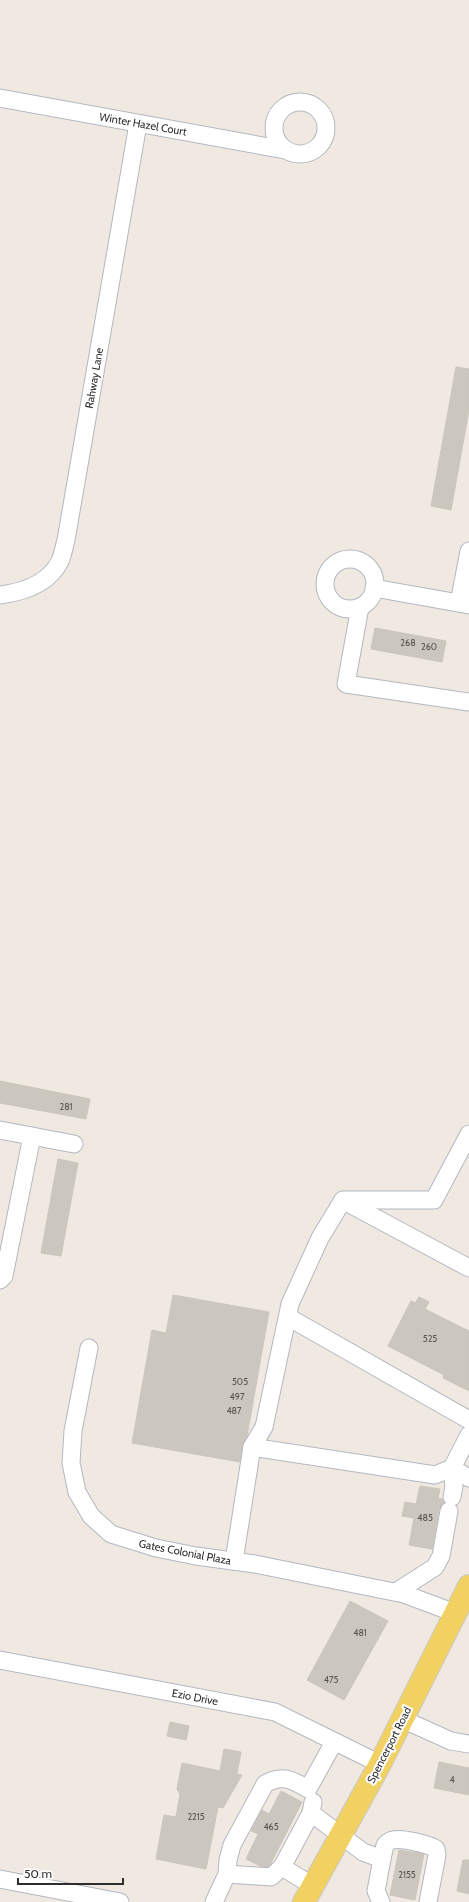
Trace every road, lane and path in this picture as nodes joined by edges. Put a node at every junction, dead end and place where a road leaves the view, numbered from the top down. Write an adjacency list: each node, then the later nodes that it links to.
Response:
1 (0, 98): 2 (street, Winter Hazel Court)
2 (138, 124): 3 (street, Winter Hazel Court); 6 (street, Rahway Lane)
3 (285, 150)
4 (469, 551): 7 (street)
5 (374, 588): 7 (street); 8 (street); 8 (street)
6 (0, 595)
7 (464, 604)
8 (360, 607): 9 (street)
9 (469, 702)
10 (0, 1130): 12 (street)
11 (469, 1134): 14 (street)
12 (32, 1136): 13 (street); 16 (street)
13 (74, 1144)
14 (343, 1200): 15 (street); 17 (street)
15 (469, 1268)
16 (0, 1280)
17 (288, 1317): 19 (street); 21 (street)
18 (89, 1348): 24 (street, Gates Colonial Plaza)
19 (469, 1420)
20 (469, 1435): 22 (street)
21 (252, 1447): 22 (street); 24 (street)
22 (452, 1468): 23 (street); 26 (street)
23 (469, 1478)
24 (234, 1561): 26 (street, Gates Colonial Plaza)
25 (469, 1586): 27 (main road, Spencerport Road)
26 (396, 1592): 27 (street, Gates Colonial Plaza)
27 (455, 1613): 29 (main road, Spencerport Road)
28 (0, 1660): 30 (street, Ezio Drive)
29 (402, 1719): 31 (street); 32 (main road, Spencerport Road)
30 (334, 1742): 32 (street, Ezio Drive); 33 (street)
31 (469, 1744)
32 (380, 1764): 35 (main road, Spencerport Road)
33 (308, 1789): 34 (street); 38 (street)
34 (312, 1813): 35 (street); 37 (street)
35 (341, 1835): 36 (street); 40 (main road, Spencerport Road)
36 (382, 1859): 45 (street); 46 (street)
37 (282, 1867): 38 (street); 40 (street)
38 (227, 1874): 44 (street)
39 (0, 1879): 41 (street)
40 (308, 1894)
41 (47, 1895): 42 (street)
42 (94, 1900): 43 (street)
43 (120, 1902)
44 (214, 1902)
45 (381, 1902)
46 (428, 1902)

